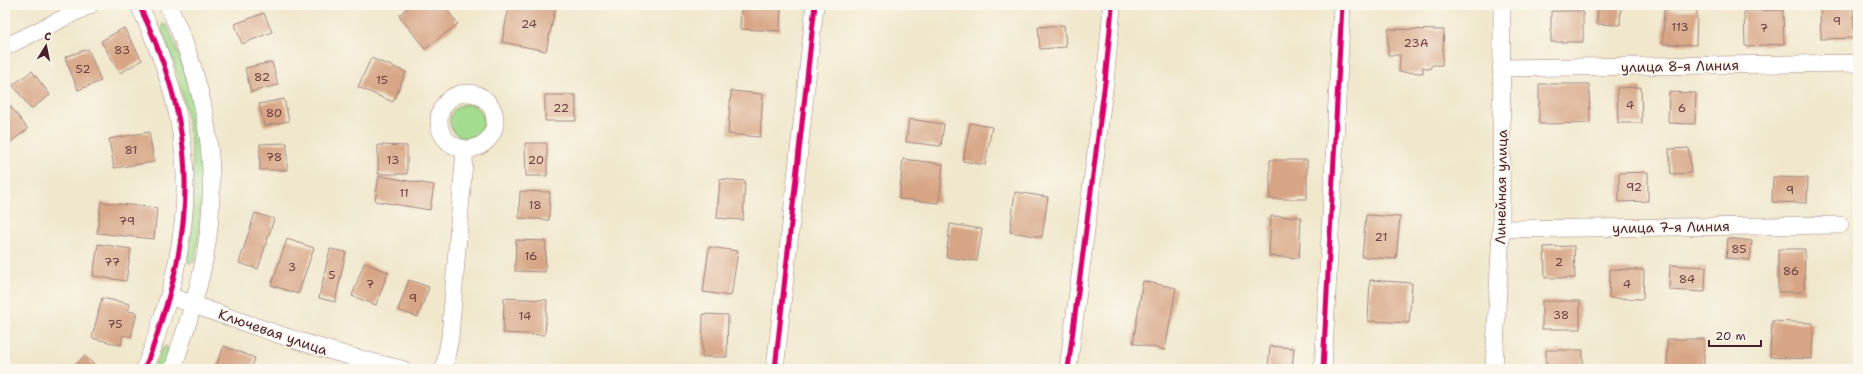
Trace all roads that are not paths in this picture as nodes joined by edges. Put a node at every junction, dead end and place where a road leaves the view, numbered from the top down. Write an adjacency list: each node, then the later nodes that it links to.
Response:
1 (90, 5): 8 (street)
2 (139, 5): 14 (street)
3 (168, 5): 15 (street)
4 (815, 5): 20 (street)
5 (1110, 5): 21 (street)
6 (1342, 5): 22 (street)
7 (1502, 5): 10 (street, Линейная улица)
8 (5, 47)
9 (1858, 63): 10 (street, улица 8-я Линия)
10 (1502, 68): 13 (street, Линейная улица)
11 (465, 149): 19 (street)
12 (1840, 225): 13 (street, улица 7-я Линия)
13 (1501, 229): 23 (street, Линейная улица)
14 (169, 296): 15 (street, Ключевая улица); 16 (street)
15 (193, 305): 17 (street); 18 (street, Ключевая улица)
16 (144, 369)
17 (173, 369)
18 (402, 369)
19 (444, 369)
20 (774, 369)
21 (1068, 369)
22 (1323, 369)
23 (1494, 369)

